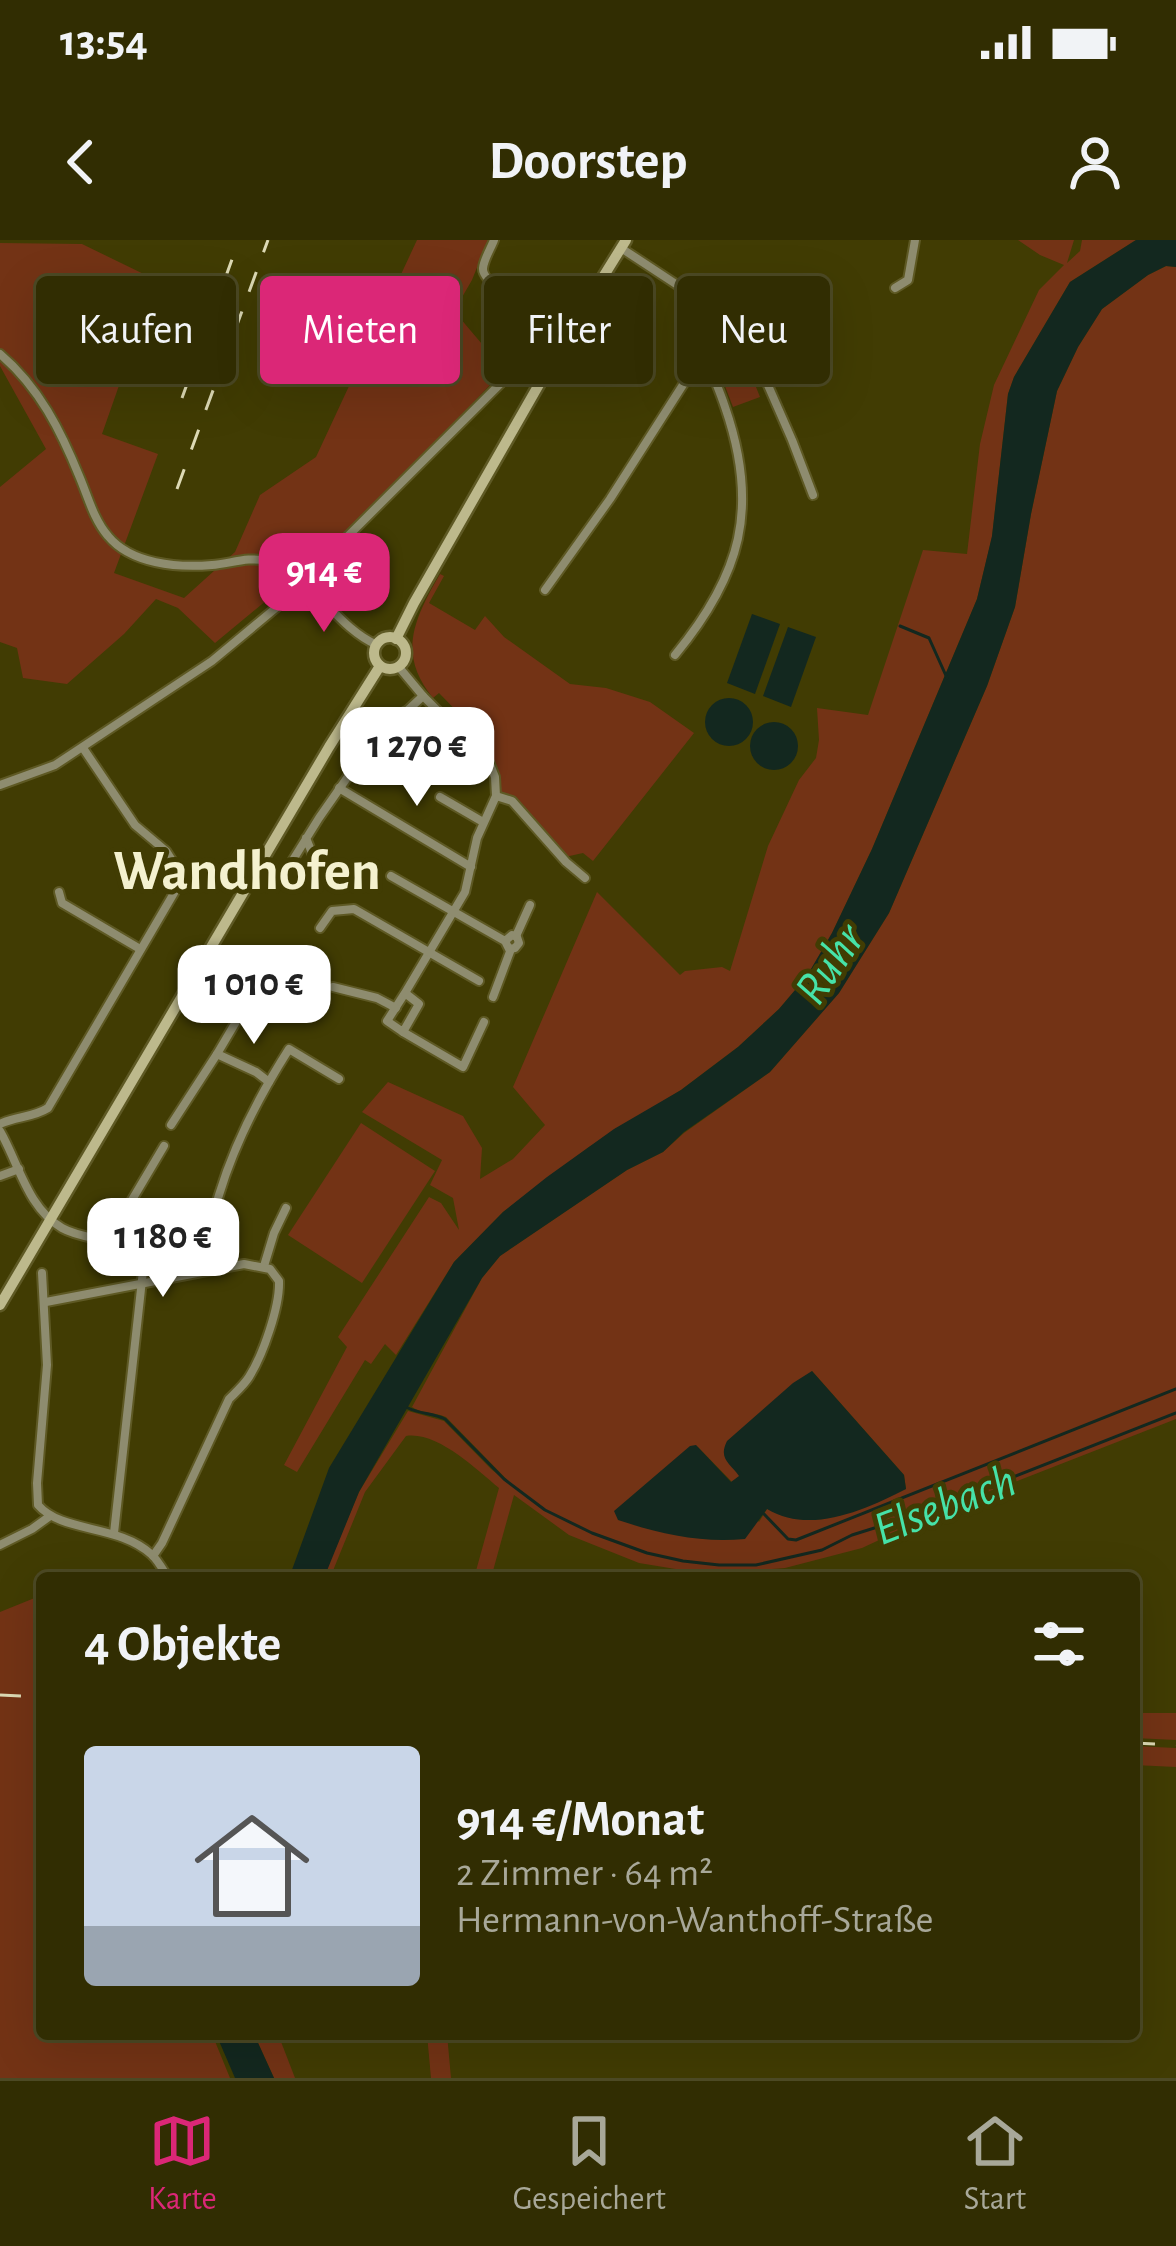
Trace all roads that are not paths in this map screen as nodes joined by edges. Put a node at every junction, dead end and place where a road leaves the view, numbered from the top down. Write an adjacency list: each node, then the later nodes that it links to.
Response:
1 (494, 240): 11 (street)
2 (915, 240): 5 (street)
3 (624, 244): 4 (street); 13 (main road)
4 (677, 284)
5 (895, 288)
6 (0, 354): 11 (street)
7 (684, 384): 12 (street)
8 (717, 384): 15 (street)
9 (766, 384): 10 (street)
10 (813, 495)
11 (302, 582): 14 (street); 19 (street)
12 (545, 590)
13 (397, 639): 14 (main road); 17 (main road)
14 (377, 645): 16 (main road)
15 (675, 655)
16 (380, 666): 17 (main road); 53 (main road)
17 (398, 667): 18 (street)
18 (423, 696): 21 (street); 22 (street)
19 (83, 748): 20 (street); 34 (street)
20 (0, 785)
21 (339, 788): 25 (street); 26 (street)
22 (496, 796): 24 (street); 28 (street)
23 (440, 797): 24 (street)
24 (484, 822): 26 (street)
25 (307, 838)
26 (471, 867): 31 (street)
27 (391, 876): 31 (street)
28 (586, 878)
29 (59, 892): 34 (street)
30 (530, 905): 33 (street)
31 (455, 912): 33 (street); 35 (street)
32 (320, 928): 35 (street)
33 (508, 945): 39 (street)
34 (140, 949): 48 (street)
35 (430, 951): 36 (street); 38 (street)
36 (479, 981)
37 (333, 987): 40 (street)
38 (405, 993): 40 (street); 43 (street)
39 (493, 997)
40 (396, 1008): 43 (street)
41 (243, 1010): 44 (street)
42 (484, 1022): 43 (street)
43 (403, 1032)
44 (217, 1054): 46 (street); 47 (street)
45 (339, 1079): 46 (street)
46 (269, 1082): 56 (street)
47 (171, 1125)
48 (0, 1127): 50 (street)
49 (164, 1146): 54 (street)
50 (19, 1169): 51 (street); 53 (street)
51 (0, 1176)
52 (286, 1208): 55 (street)
53 (51, 1218): 54 (street); 60 (main road)
54 (107, 1242): 58 (street)
55 (264, 1266): 56 (street); 64 (street)
56 (208, 1270): 58 (street)
57 (42, 1273): 59 (street)
58 (140, 1282): 59 (street); 62 (street)
59 (46, 1303): 61 (street)
60 (0, 1305)
61 (50, 1516): 62 (street); 63 (street)
62 (114, 1533): 64 (street)
63 (0, 1545)
64 (153, 1556): 65 (street)
65 (164, 1572)

